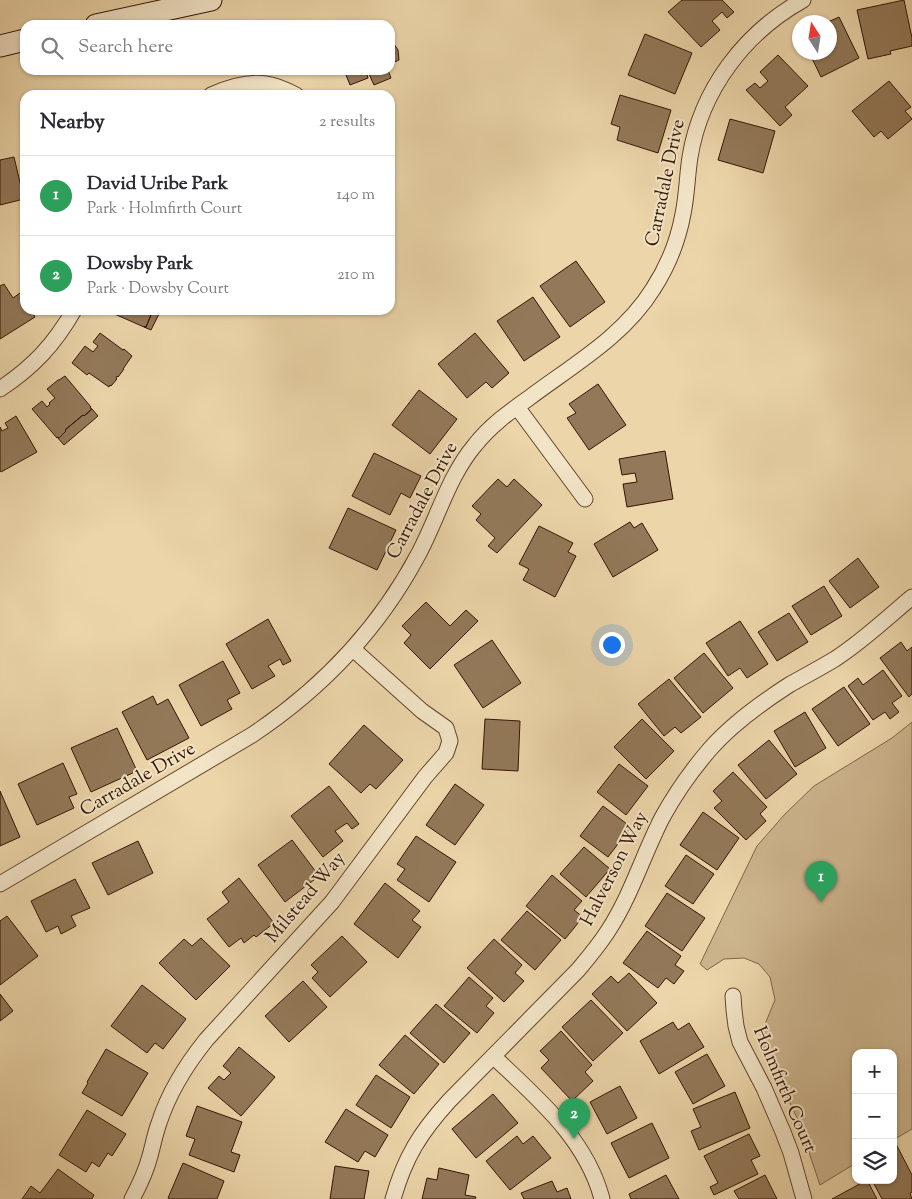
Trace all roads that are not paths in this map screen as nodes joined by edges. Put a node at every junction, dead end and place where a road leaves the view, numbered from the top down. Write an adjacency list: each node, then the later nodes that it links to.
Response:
1 (211, 0): 3 (street)
2 (803, 0): 10 (street, Carradale Drive)
3 (119, 20)
4 (20, 41): 5 (street)
5 (0, 46)
6 (224, 90): 7 (street)
7 (287, 90)
8 (71, 315): 9 (street)
9 (0, 389)
10 (516, 407): 11 (street); 13 (street, Carradale Drive)
11 (585, 499)
12 (912, 597): 16 (street, Halverson Way)
13 (353, 649): 14 (street, Carradale Drive); 17 (street, Milstead Way)
14 (0, 884)
15 (733, 996): 20 (street, Holmfirth Court)
16 (493, 1056): 18 (street, Halverson Way); 19 (street)
17 (132, 1199)
18 (393, 1199)
19 (602, 1199)
20 (804, 1199)

